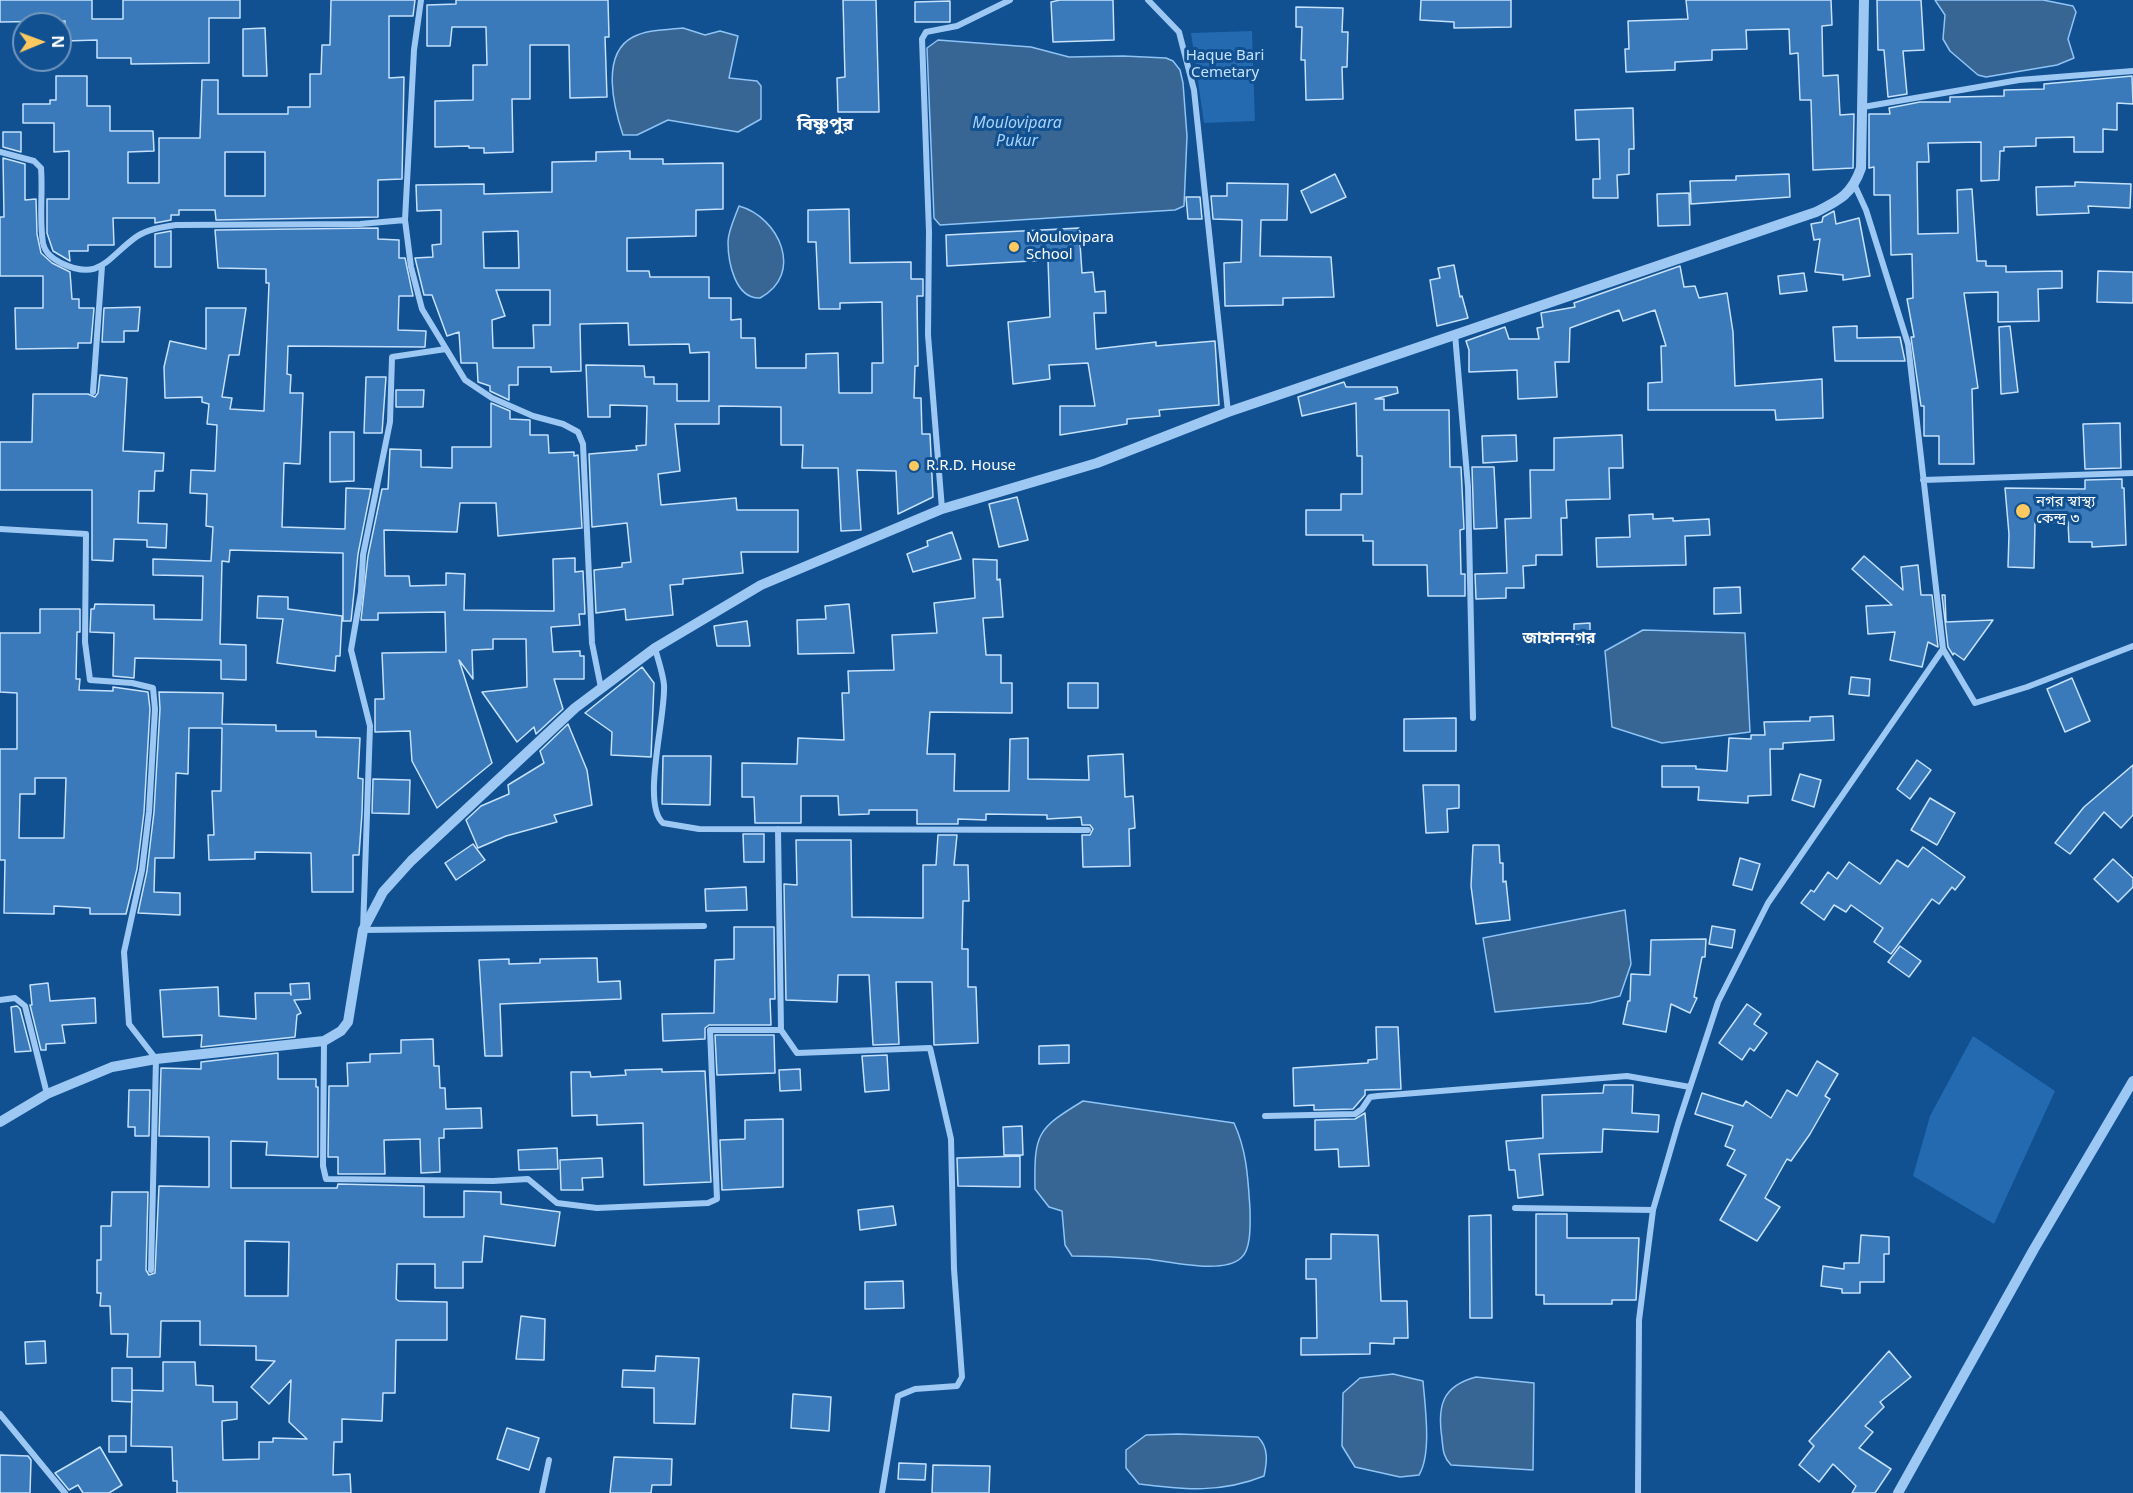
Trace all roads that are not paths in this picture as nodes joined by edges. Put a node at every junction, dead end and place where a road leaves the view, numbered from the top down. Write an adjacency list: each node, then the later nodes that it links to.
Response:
1 (421, 0): 9 (street)
2 (1010, 0): 17 (street)
3 (1148, 0): 14 (street)
4 (1864, 0): 6 (street)
5 (2133, 71): 6 (street)
6 (1863, 107): 8 (street)
7 (0, 152): 10 (street)
8 (1855, 186): 11 (street); 16 (street)
9 (405, 220): 10 (street); 12 (street)
10 (102, 266): 13 (street)
11 (1455, 333): 14 (street); 23 (street)
12 (446, 349): 22 (street); 27 (street)
13 (93, 392)
14 (1228, 412): 17 (street)
15 (2133, 473): 16 (street)
16 (1923, 480): 21 (street)
17 (942, 509): 20 (street)
18 (0, 529): 31 (street)
19 (2133, 646): 21 (street)
20 (655, 648): 22 (street); 24 (street)
21 (1943, 649): 33 (street)
22 (601, 689): 27 (street)
23 (1473, 718)
24 (778, 829): 25 (street); 29 (street)
25 (1088, 830)
26 (704, 926): 27 (street)
27 (363, 930): 30 (street)
28 (0, 1000): 34 (street)
29 (781, 1030): 30 (street); 44 (street)
30 (324, 1041): 31 (street)
31 (156, 1059): 34 (street); 39 (street)
32 (2133, 1081): 46 (street)
33 (1690, 1087): 35 (street); 38 (street)
34 (47, 1094): 36 (street)
35 (1265, 1116)
36 (0, 1122)
37 (1515, 1208): 38 (street)
38 (1653, 1210): 45 (street)
39 (151, 1270)
40 (0, 1414): 42 (street)
41 (549, 1461): 43 (street)
42 (65, 1493)
43 (542, 1493)
44 (882, 1493)
45 (1638, 1493)
46 (1898, 1493)

